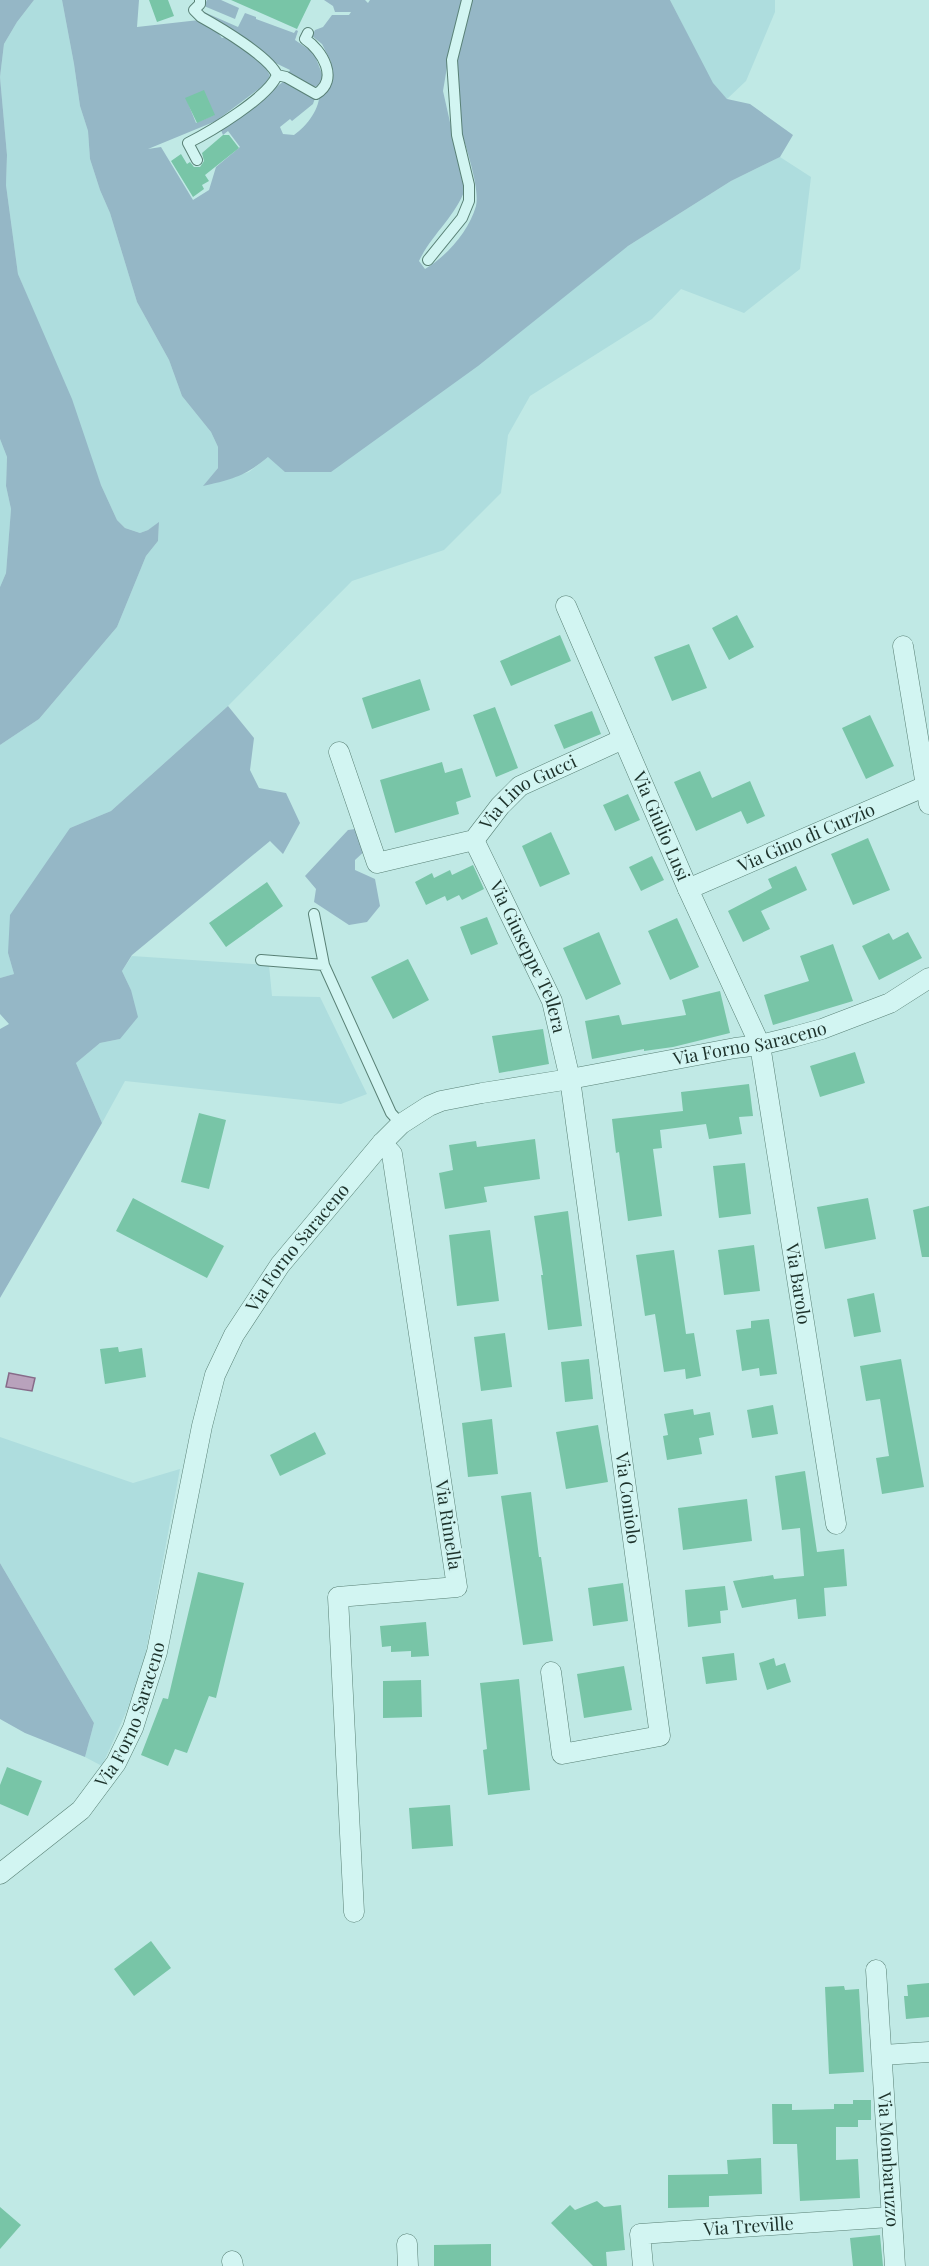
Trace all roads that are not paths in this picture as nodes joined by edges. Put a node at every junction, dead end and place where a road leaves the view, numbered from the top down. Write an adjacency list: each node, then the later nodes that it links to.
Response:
1 (200, 0): 4 (lane)
2 (467, 0): 6 (lane)
3 (308, 33): 4 (lane)
4 (277, 75): 5 (lane)
5 (197, 160)
6 (428, 260)
7 (566, 606): 9 (street, Via Giulio Lusi)
8 (903, 646): 11 (street)
9 (623, 739): 12 (street, Via Lino Gucci); 13 (street, Via Giulio Lusi)
10 (339, 752): 12 (street, Via Lino Gucci)
11 (928, 795): 13 (street, Via Gino di Curzio)
12 (474, 840): 19 (street, Via Giuseppe Tellera)
13 (688, 889): 18 (street, Via Giulio Lusi)
14 (314, 914): 16 (lane)
15 (261, 960): 16 (lane)
16 (324, 965): 20 (lane)
17 (929, 978): 18 (street, Via Forno Saraceno)
18 (760, 1045): 19 (street, Via Forno Saraceno); 22 (street, Via Barolo)
19 (570, 1079): 20 (street, Via Forno Saraceno); 23 (street, Via Coniolo)
20 (400, 1124): 21 (street, Via Forno Saraceno)
21 (382, 1143): 24 (street, Via Forno Saraceno); 25 (street, Via Rimella)
22 (836, 1524)
23 (551, 1672)
24 (0, 1874)
25 (354, 1912)
26 (876, 1970): 28 (street, Via Mombaruzzo)
27 (929, 2052): 28 (street)
28 (883, 2055): 29 (street, Via Mombaruzzo)
29 (890, 2217): 32 (street, Via Treville); 33 (street, Via Mombaruzzo)
30 (407, 2244): 31 (street)
31 (408, 2266)
32 (643, 2266)
33 (895, 2266)

